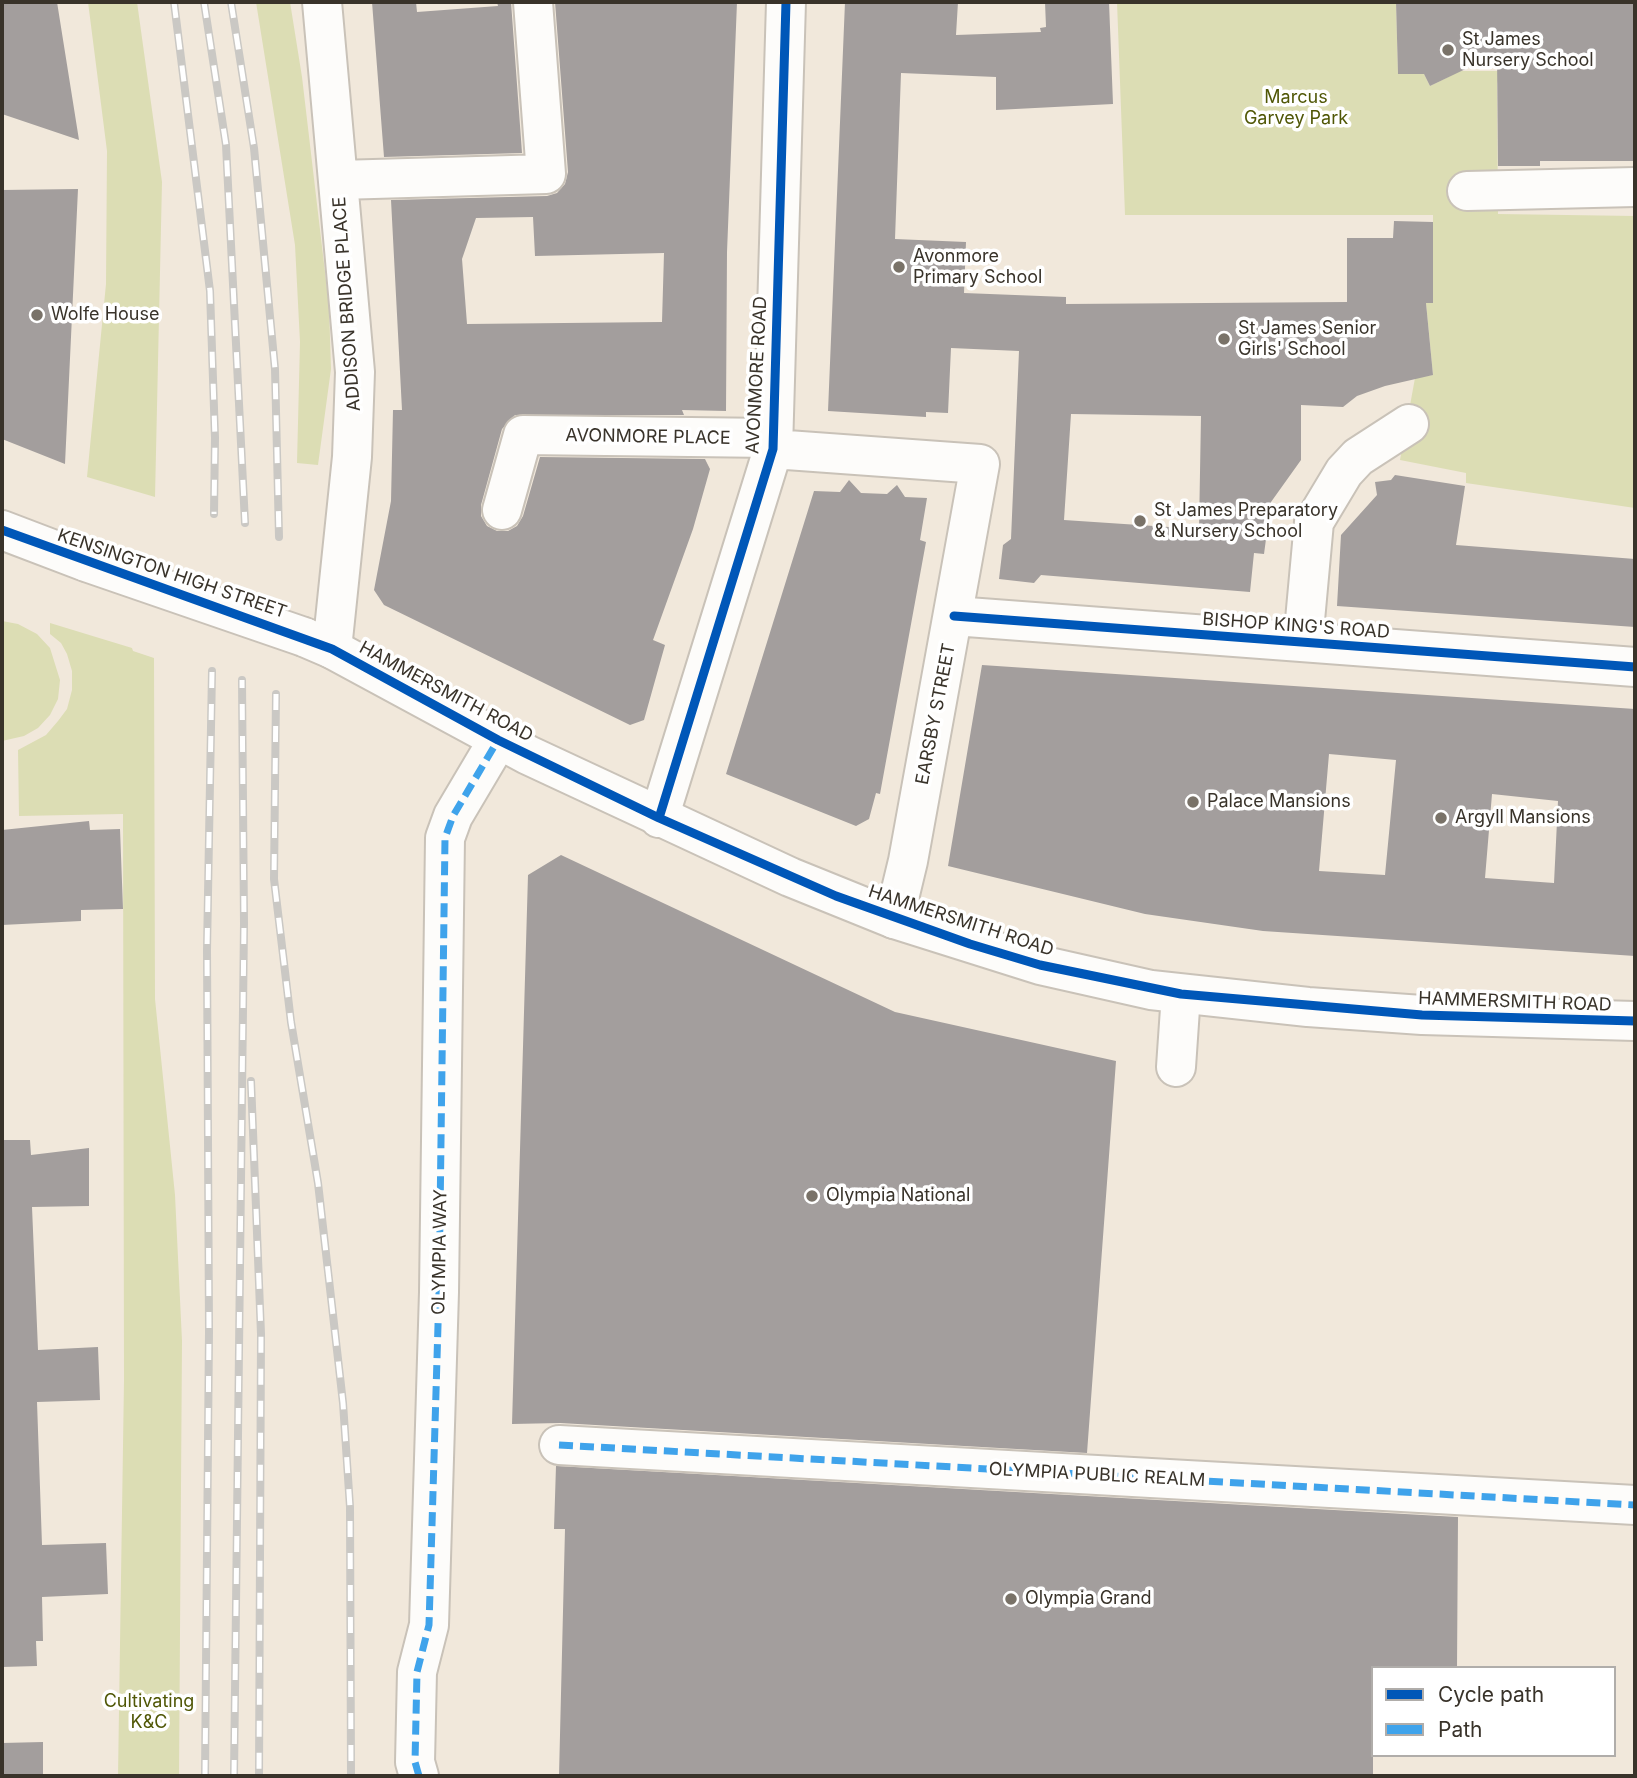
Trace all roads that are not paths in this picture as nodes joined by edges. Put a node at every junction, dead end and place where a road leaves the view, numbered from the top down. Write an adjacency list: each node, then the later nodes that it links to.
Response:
1 (322, 2): 4 (street, ADDISON BRIDGE PLACE)
2 (533, 2): 4 (street)
3 (786, 2): 8 (street, AVONMORE ROAD)
4 (339, 180): 13 (street, ADDISON BRIDGE PLACE)
5 (1635, 187): 6 (street)
6 (1468, 191)
7 (1409, 424): 12 (street)
8 (773, 443): 9 (street, AVONMORE PLACE); 11 (street, EARSBY STREET); 16 (street, AVONMORE ROAD)
9 (502, 510)
10 (2, 530): 13 (street, KENSINGTON HIGH STREET, bridge)
11 (954, 616): 12 (street, BISHOP KING'S ROAD); 17 (street, EARSBY STREET)
12 (1303, 642): 14 (street, BISHOP KING'S ROAD)
13 (332, 649): 15 (street, HAMMERSMITH ROAD)
14 (1635, 667)
15 (498, 740): 16 (street, HAMMERSMITH ROAD); 23 (street, OLYMPIA WAY)
16 (659, 818): 17 (street, HAMMERSMITH ROAD)
17 (894, 919): 18 (street, HAMMERSMITH ROAD)
18 (1181, 994): 19 (street, HAMMERSMITH ROAD); 20 (street)
19 (1635, 1021)
20 (1176, 1067)
21 (559, 1445): 22 (street, OLYMPIA PUBLIC REALM)
22 (1635, 1505)
23 (419, 1776)

